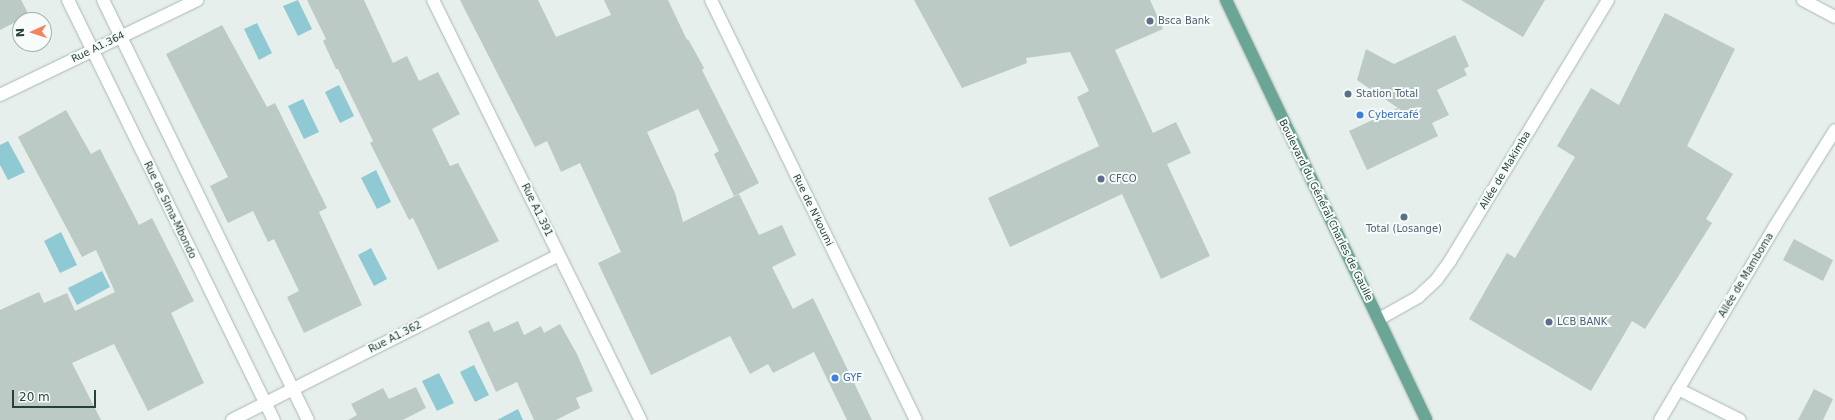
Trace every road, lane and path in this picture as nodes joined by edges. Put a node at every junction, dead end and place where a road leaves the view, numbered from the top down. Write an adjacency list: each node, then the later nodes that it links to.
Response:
1 (68, 0): 11 (street, Rue de SIma-Mbondo)
2 (102, 0): 10 (street)
3 (197, 0): 10 (street, Rue A1.364)
4 (433, 0): 14 (street, Rue A1.391)
5 (711, 0): 23 (street, Rue de N'koumi)
6 (1226, 0): 15 (main road, Boulevard du Général Charles de Gaulle)
7 (1608, 0): 15 (street, Allée de Makimba)
8 (1803, 0): 9 (street)
9 (1835, 17)
10 (121, 36): 11 (street, Rue A1.364); 16 (street)
11 (92, 50): 12 (street, Rue A1.364); 18 (street, Rue de SIma-Mbondo)
12 (0, 95)
13 (1835, 130): 17 (street, Allée de Mamboma)
14 (559, 255): 16 (street, Rue A1.362); 22 (street, Rue A1.391)
15 (1379, 319): 24 (main road, Boulevard du Général Charles de Gaulle)
16 (294, 389): 18 (street, Rue A1.362); 21 (street)
17 (1678, 389): 25 (street, Allée de Mamboma); 26 (street)
18 (266, 404): 19 (street, Rue A1.362); 20 (street, Rue de SIma-Mbondo)
19 (232, 420)
20 (274, 420)
21 (308, 420)
22 (641, 420)
23 (916, 420)
24 (1426, 420)
25 (1660, 420)
26 (1740, 420)

